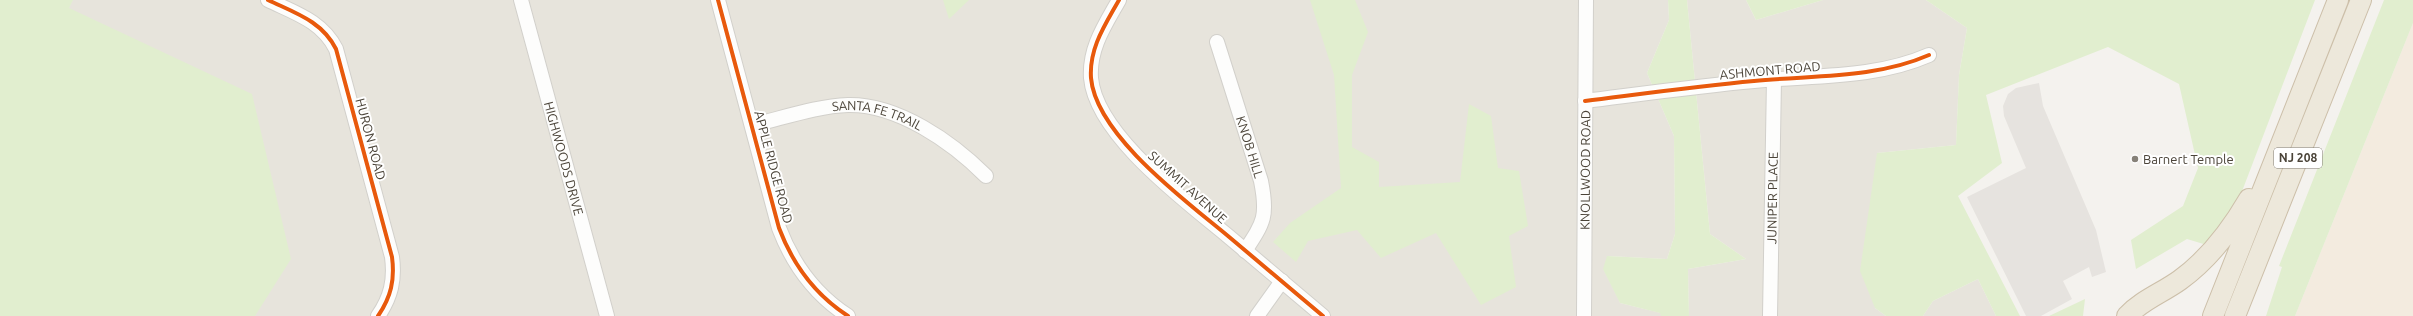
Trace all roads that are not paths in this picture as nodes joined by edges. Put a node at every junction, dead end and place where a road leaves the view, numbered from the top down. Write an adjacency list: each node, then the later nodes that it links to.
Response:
1 (268, 0): 20 (street, HURON ROAD)
2 (520, 0): 21 (street, HIGHWOODS DRIVE)
3 (718, 0): 14 (street, APPLE RIDGE ROAD)
4 (1119, 0): 18 (street, SUMMIT AVENUE)
5 (1586, 0): 13 (street, KNOLLWOOD ROAD)
6 (2331, 0): 11 (highway)
7 (2338, 0): 11 (highway, NJ 208)
8 (2361, 0): 16 (highway, NJ 208)
9 (1216, 42): 18 (street, KNOB HILL)
10 (1929, 56): 12 (street, ASHMONT ROAD)
11 (2313, 64): 15 (highway, NJ 208)
12 (1774, 79): 13 (street, ASHMONT ROAD); 26 (street, JUNIPER PLACE)
13 (1585, 101): 25 (street, KNOLLWOOD ROAD)
14 (753, 126): 17 (street, SANTA FE TRAIL); 22 (street, APPLE RIDGE ROAD)
15 (2283, 138): 27 (highway); 28 (highway, NJ 208)
16 (2305, 142): 29 (highway, NJ 208); 30 (highway)
17 (986, 176)
18 (1245, 250): 19 (street, SUMMIT AVENUE)
19 (1282, 281): 23 (street); 24 (street, SUMMIT AVENUE)
20 (378, 316)
21 (608, 316)
22 (848, 316)
23 (1257, 316)
24 (1323, 316)
25 (1584, 316)
26 (1770, 316)
27 (2127, 316)
28 (2213, 316)
29 (2235, 316)
30 (2248, 316)

